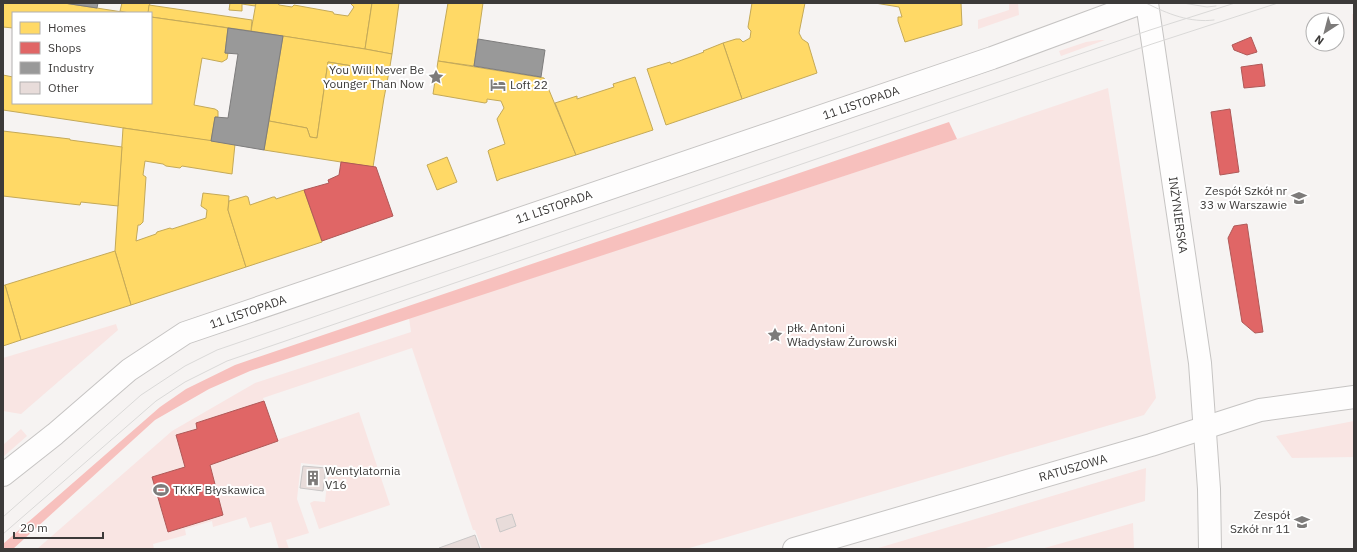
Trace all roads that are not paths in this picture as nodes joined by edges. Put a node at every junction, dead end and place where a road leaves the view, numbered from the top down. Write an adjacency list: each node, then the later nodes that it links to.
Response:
1 (1141, 3): 5 (street, 11 LISTOPADA)
2 (1147, 3): 4 (street, INŻYNIERSKA)
3 (1354, 397): 4 (street, RATUSZOWA)
4 (1205, 428): 6 (street, RATUSZOWA); 7 (street, INŻYNIERSKA)
5 (3, 475)
6 (794, 549)
7 (1210, 549)

